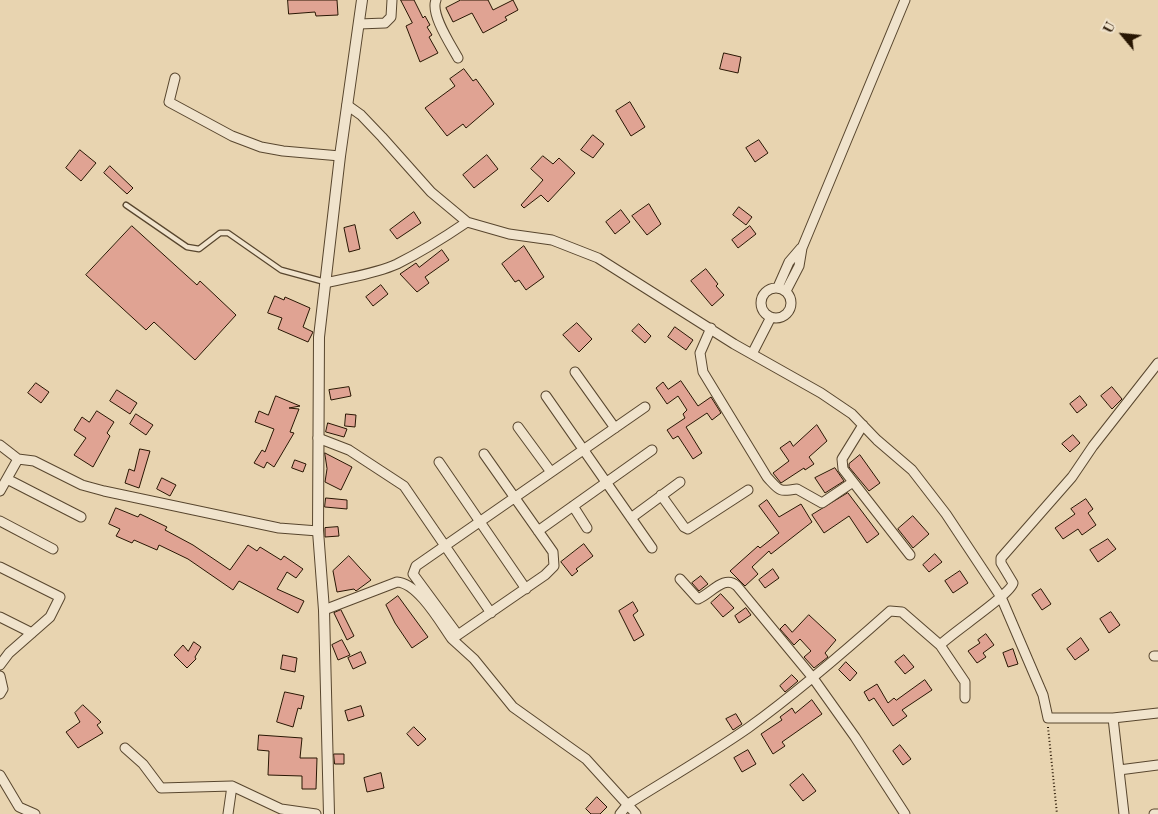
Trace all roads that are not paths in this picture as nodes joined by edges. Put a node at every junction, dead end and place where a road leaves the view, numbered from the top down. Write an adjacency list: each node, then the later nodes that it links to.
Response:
1 (362, 0): 5 (street)
2 (392, 0): 5 (street)
3 (436, 0): 6 (street)
4 (905, 0): 13 (street)
5 (358, 24): 8 (street)
6 (458, 58)
7 (175, 78): 9 (street)
8 (347, 105): 9 (street); 11 (street)
9 (340, 156): 12 (street)
10 (126, 205): 12 (lane)
11 (467, 222): 12 (street); 15 (street)
12 (326, 283): 24 (street)
13 (782, 289): 14 (street); 14 (street)
14 (771, 318): 16 (street)
15 (711, 328): 16 (street); 34 (street)
16 (752, 354): 21 (street)
17 (1158, 363): 55 (street)
18 (575, 372): 23 (street)
19 (546, 396): 26 (street)
20 (645, 407): 23 (street)
21 (863, 425): 34 (street); 55 (street)
22 (518, 427): 31 (street)
23 (615, 428): 26 (street)
24 (318, 438): 46 (street); 48 (street)
25 (0, 445): 29 (street)
26 (584, 450): 31 (street); 35 (street)
27 (652, 450): 35 (street)
28 (484, 454): 39 (street)
29 (18, 459): 32 (street); 46 (street)
30 (439, 462): 44 (street)
31 (551, 472): 39 (street)
32 (6, 479): 37 (street); 41 (street)
33 (680, 482): 38 (street)
34 (853, 482): 51 (street)
35 (606, 483): 40 (street); 42 (street)
36 (748, 490): 38 (street)
37 (0, 491)
38 (661, 495): 42 (street)
39 (515, 498): 44 (street); 47 (street)
40 (573, 506): 45 (street); 47 (street)
41 (81, 517)
42 (631, 518): 49 (street)
43 (0, 521): 50 (street)
44 (480, 522): 48 (street); 54 (street)
45 (587, 528)
46 (318, 531): 56 (street)
47 (538, 531): 54 (street)
48 (445, 546): 57 (street); 60 (street)
49 (652, 548)
50 (53, 549)
51 (910, 555)
52 (0, 567): 59 (street)
53 (680, 579): 64 (street)
54 (526, 589): 57 (street)
55 (1001, 597): 61 (street); 68 (street)
56 (324, 610): 60 (street); 78 (street)
57 (491, 613): 60 (street)
58 (0, 618): 59 (street)
59 (32, 633): 62 (street)
60 (455, 637): 74 (street)
61 (940, 645): 64 (street); 66 (street)
62 (0, 665)
63 (0, 676): 65 (street)
64 (813, 678): 74 (street); 81 (street)
65 (0, 694)
66 (965, 698)
67 (1158, 713): 68 (street)
68 (1113, 718): 71 (street)
69 (125, 748): 73 (street)
70 (1158, 765): 71 (street)
71 (1119, 770): 82 (street)
72 (0, 775): 75 (street)
73 (232, 786): 76 (street); 77 (street)
74 (628, 804): 79 (street); 80 (street)
75 (35, 814)
76 (228, 814)
77 (316, 814)
78 (328, 814)
79 (620, 814)
80 (636, 814)
81 (905, 814)
82 (1124, 814)
83 (1154, 814): 84 (street)
84 (1158, 814)

